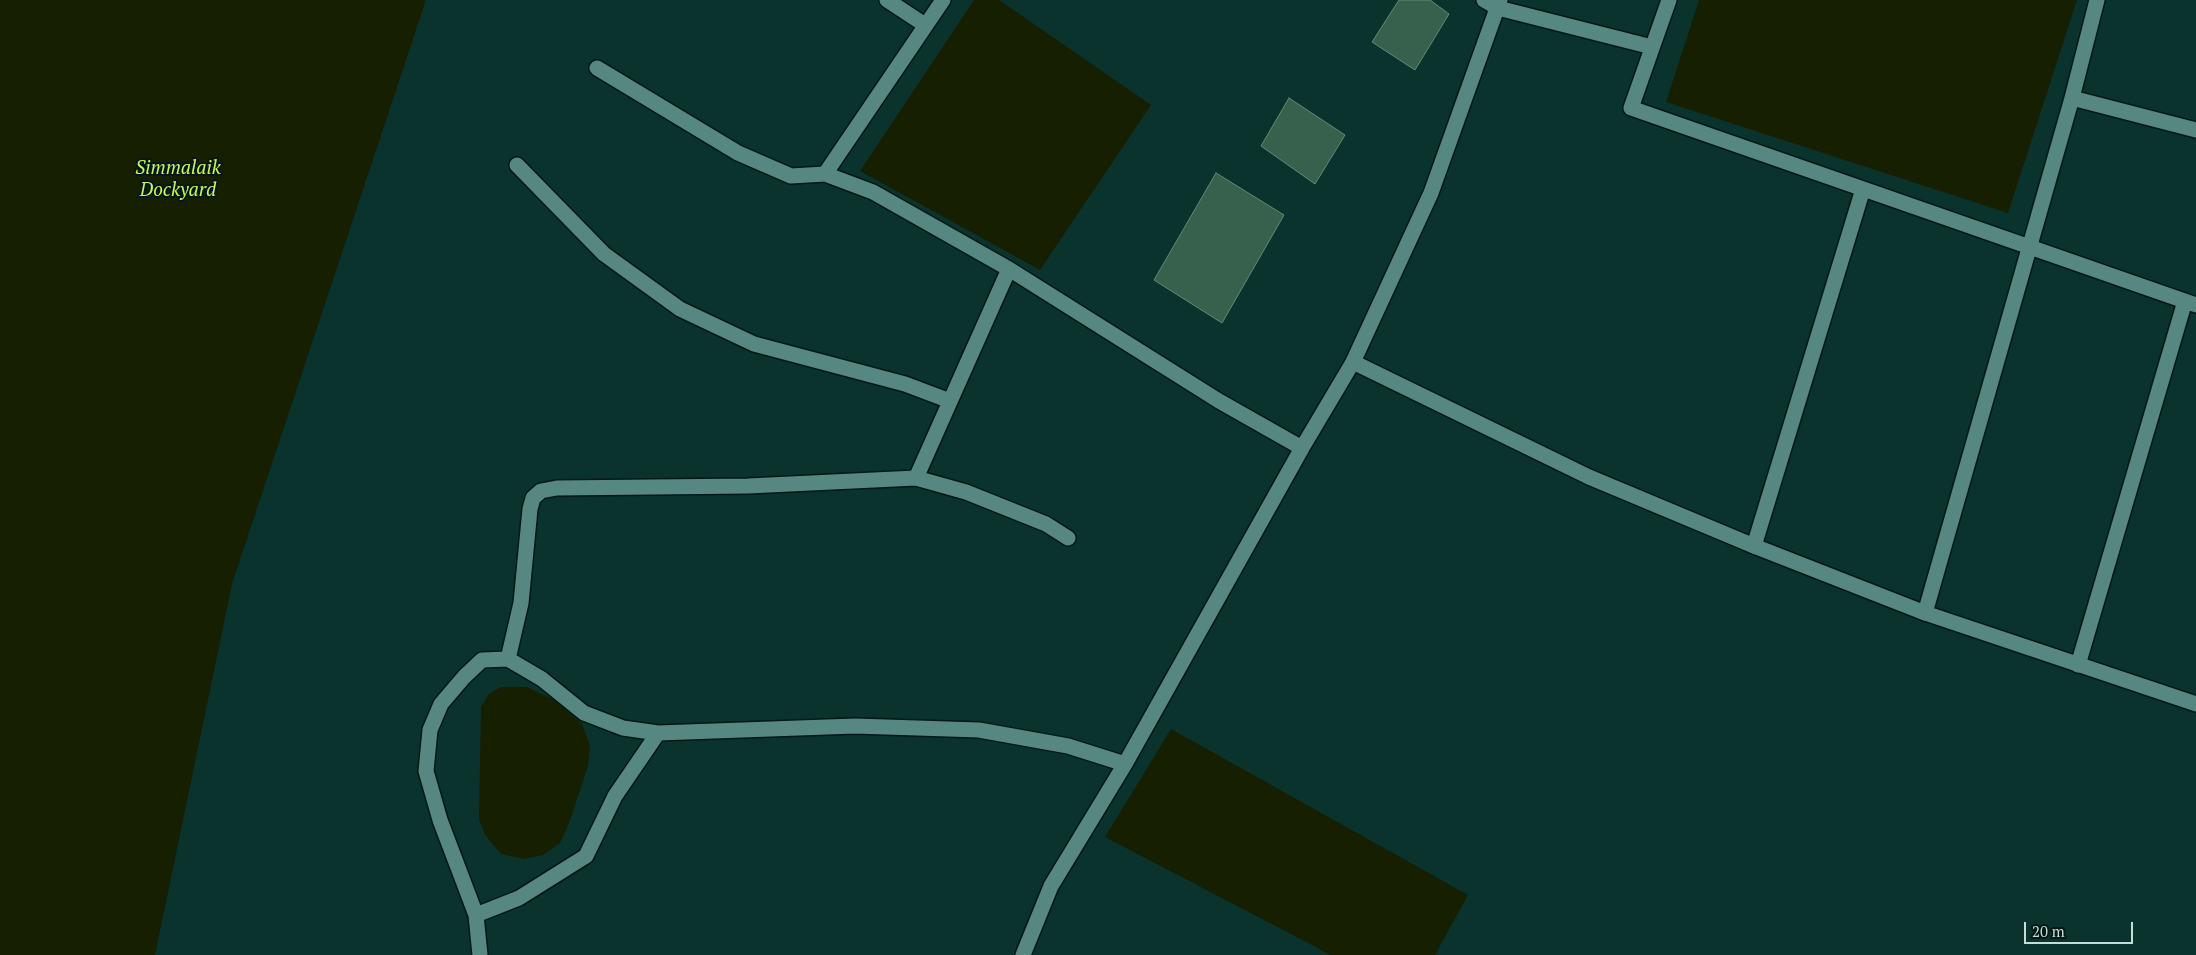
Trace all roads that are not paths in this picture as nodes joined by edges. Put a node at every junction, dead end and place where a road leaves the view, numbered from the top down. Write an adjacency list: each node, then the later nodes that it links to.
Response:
1 (887, 0): 7 (street)
2 (943, 0): 7 (street)
3 (1484, 0): 6 (street)
4 (1670, 0): 8 (street)
5 (2097, 0): 10 (street)
6 (1499, 4): 8 (street); 18 (street)
7 (925, 25): 13 (street)
8 (1652, 47): 14 (street)
9 (597, 68): 13 (street)
10 (2072, 98): 11 (street); 15 (street)
11 (2196, 130)
12 (517, 165): 19 (street)
13 (824, 174): 16 (street)
14 (1863, 189): 15 (street); 23 (street)
15 (2030, 246): 17 (street); 24 (street)
16 (1009, 269): 19 (street); 20 (street)
17 (2191, 303): 26 (street)
18 (1354, 362): 20 (street); 23 (street)
19 (950, 401): 21 (street)
20 (1302, 448): 29 (street)
21 (916, 478): 22 (street); 25 (street)
22 (1068, 538)
23 (1754, 546): 24 (street)
24 (1925, 613): 26 (street)
25 (508, 659): 28 (street); 30 (street)
26 (2078, 665): 27 (street)
27 (2196, 704)
28 (658, 733): 29 (street); 30 (street)
29 (1125, 764): 32 (street)
30 (476, 915): 31 (street)
31 (480, 955)
32 (1023, 955)

